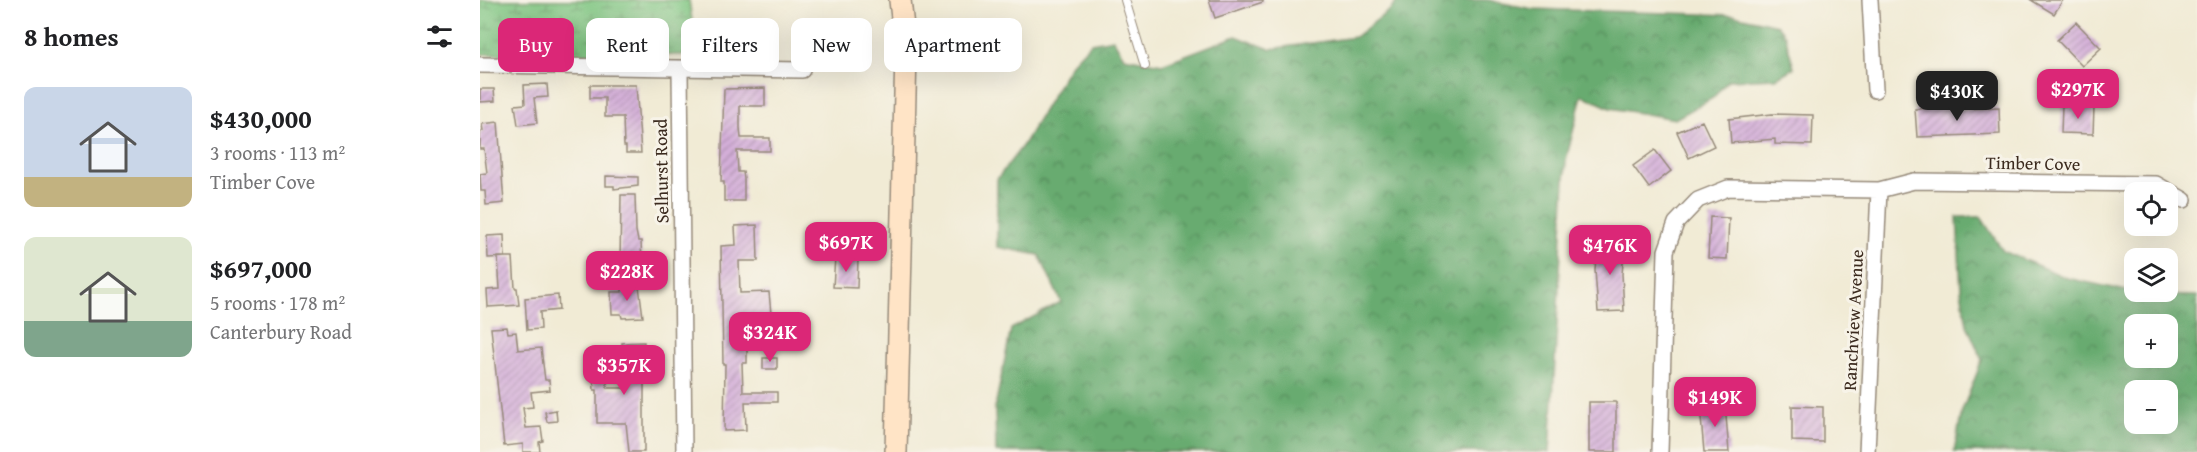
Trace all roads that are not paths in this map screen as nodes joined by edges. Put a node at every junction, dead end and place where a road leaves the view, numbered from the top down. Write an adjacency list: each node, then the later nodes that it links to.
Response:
1 (900, 0): 12 (street)
2 (1125, 0): 5 (lane)
3 (1870, 0): 8 (street)
4 (480, 65): 6 (street)
5 (1145, 66)
6 (680, 70): 7 (street); 11 (street, Selhurst Road)
7 (791, 70)
8 (1875, 90)
9 (1879, 190): 10 (street, Timber Cove); 13 (street, Timber Cove); 14 (street, Ranchview Avenue)
10 (2184, 200)
11 (684, 452)
12 (896, 452)
13 (1660, 452)
14 (1867, 452)

